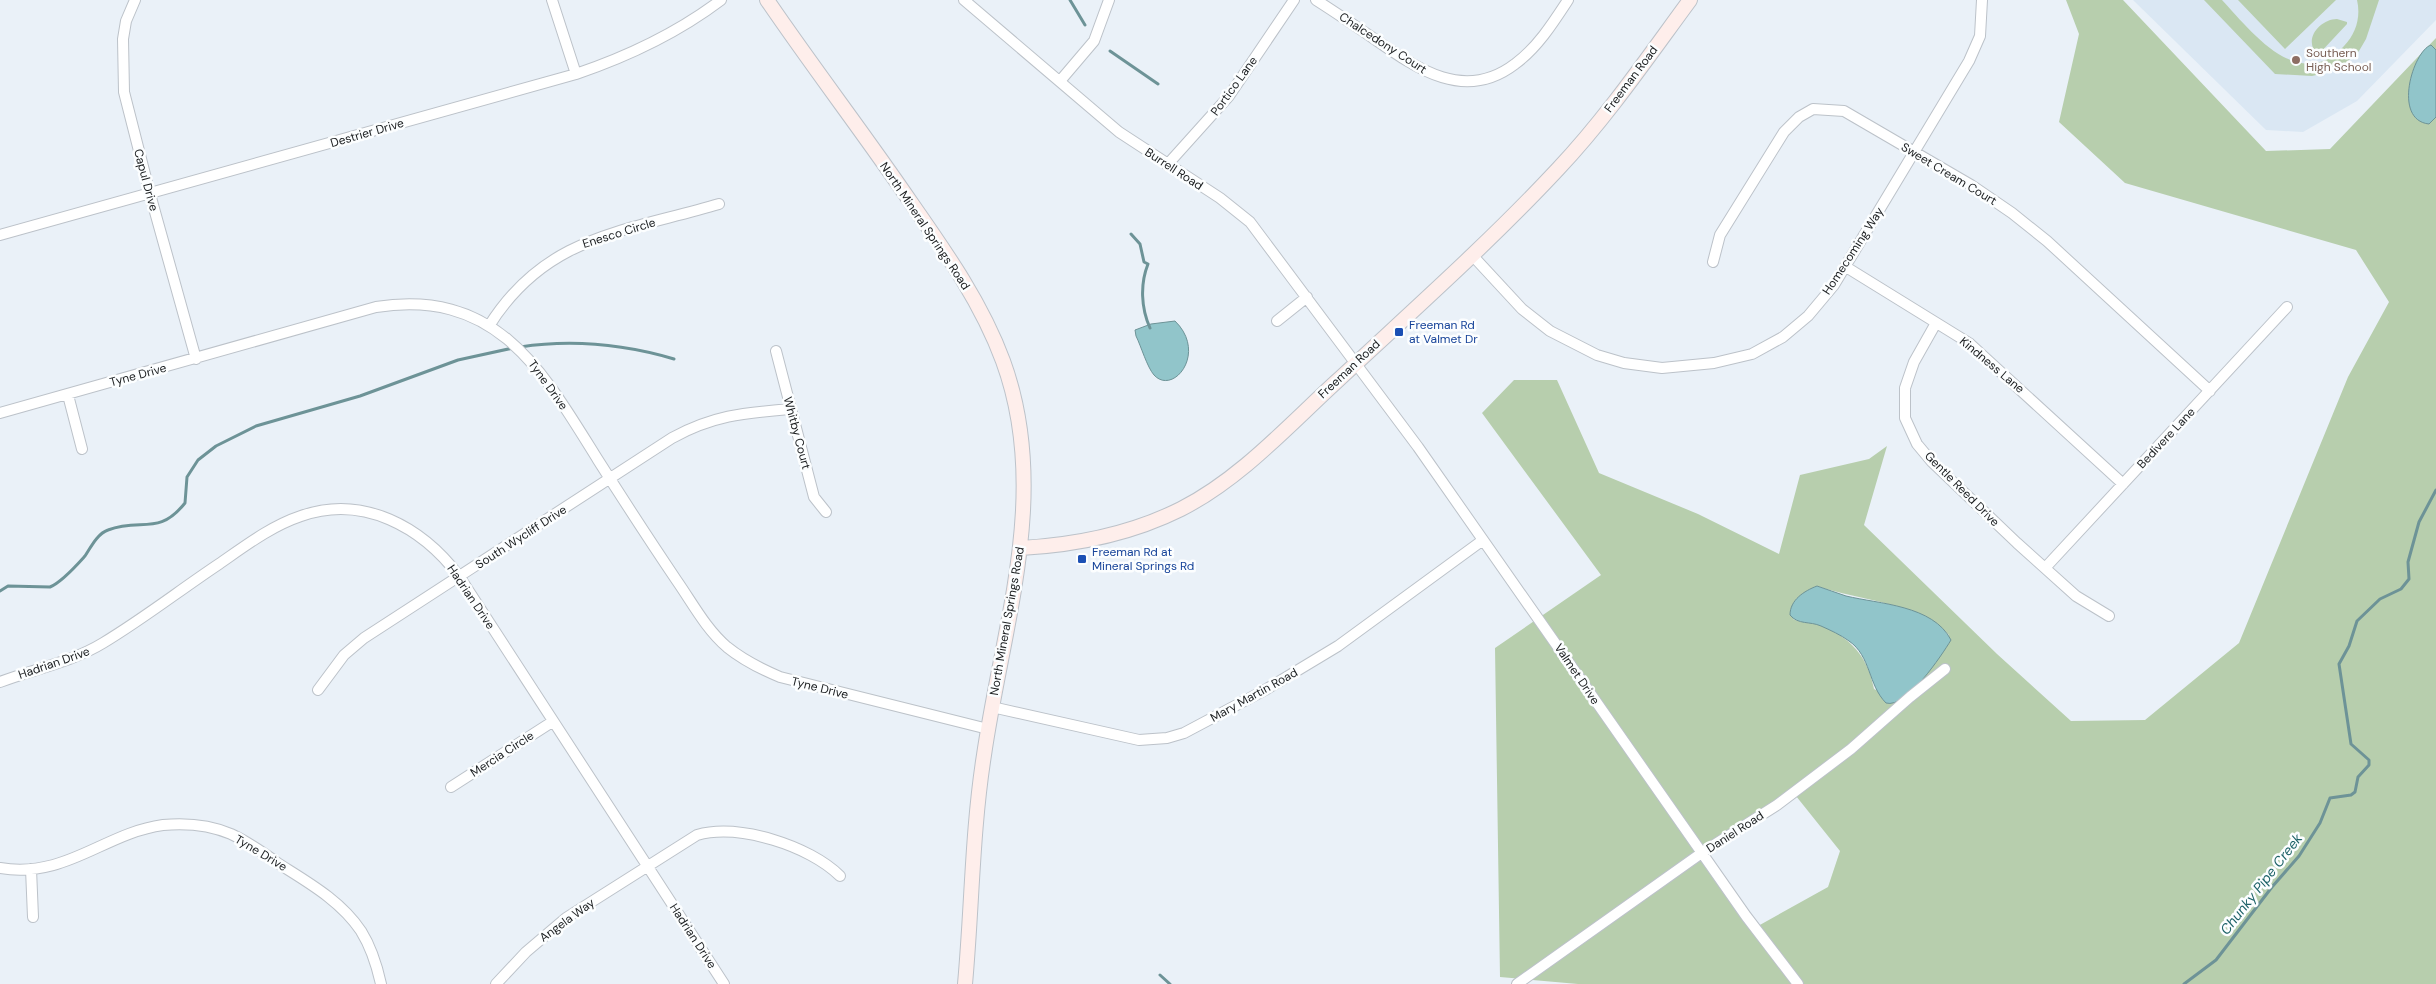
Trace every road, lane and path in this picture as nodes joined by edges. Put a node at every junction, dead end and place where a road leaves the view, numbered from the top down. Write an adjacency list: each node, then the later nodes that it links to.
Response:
1 (135, 0): 16 (street, Capul Drive)
2 (552, 0): 12 (street)
3 (720, 0): 12 (street, Destrier Drive)
4 (767, 0): 39 (street, North Mineral Springs Road)
5 (964, 0): 13 (street, Burrell Road)
6 (1109, 0): 13 (street)
7 (1294, 0): 15 (street, Portico Lane)
8 (1316, 0): 9 (street, Chalcedony Court)
9 (1568, 0)
10 (1690, 0): 19 (street, Freeman Road)
11 (1982, 0): 14 (street, Homecoming Way)
12 (576, 74): 16 (street, Destrier Drive)
13 (1060, 81): 15 (street, Burrell Road)
14 (1914, 152): 20 (street, Sweet Cream Court); 21 (street, Homecoming Way); 30 (street, Sweet Cream Court)
15 (1167, 165): 22 (street, Burrell Road)
16 (150, 194): 18 (street, Destrier Drive); 28 (street, Capul Drive)
17 (719, 204): 26 (street, Enesco Circle)
18 (0, 235)
19 (1472, 255): 21 (street, Homecoming Way); 29 (street, Freeman Road)
20 (1713, 262)
21 (1846, 267): 25 (street, Kindness Lane)
22 (1307, 297): 24 (street); 29 (street, Burrell Road)
23 (2287, 307): 30 (street, Bedivere Lane)
24 (1277, 320)
25 (1936, 323): 36 (street, Kindness Lane); 40 (street, Gentle Reed Drive)
26 (489, 326): 28 (street, Tyne Drive); 35 (street, Tyne Drive)
27 (776, 351): 32 (street, Whitby Court)
28 (196, 359): 31 (street, Tyne Drive)
29 (1355, 364): 38 (street, Valmet Drive); 39 (street, Freeman Road)
30 (2210, 391): 36 (street, Bedivere Lane)
31 (68, 395): 33 (street, Tyne Drive); 34 (street)
32 (791, 409): 35 (street, South Wycliff Drive); 37 (street, Whitby Court)
33 (0, 413)
34 (82, 449)
35 (610, 479): 41 (street, South Wycliff Drive); 48 (street, Tyne Drive)
36 (2123, 484): 40 (street, Bedivere Lane)
37 (826, 512)
38 (1483, 540): 46 (street, Mary Martin Road); 50 (street, Valmet Drive)
39 (1021, 548): 46 (street, North Mineral Springs Road)
40 (2046, 568): 42 (street, Gentle Reed Drive)
41 (459, 576): 44 (street, Hadrian Drive); 45 (street, South Wycliff Drive); 47 (street, Hadrian Drive)
42 (2109, 616)
43 (1945, 669): 50 (street, Daniel Road)
44 (0, 682)
45 (318, 690)
46 (992, 707): 48 (street, North Mineral Springs Road)
47 (552, 722): 49 (street, Mercia Circle); 51 (street, Hadrian Drive)
48 (988, 729): 59 (street, North Mineral Springs Road)
49 (451, 787)
50 (1703, 852): 60 (street, Daniel Road); 61 (street, Valmet Drive)
51 (647, 866): 54 (street, Angela Way); 57 (street, Angela Way); 58 (street, Hadrian Drive)
52 (0, 868): 53 (street, Tyne Drive)
53 (31, 869): 55 (street); 56 (street, Tyne Drive)
54 (840, 876)
55 (33, 917)
56 (381, 984)
57 (496, 984)
58 (724, 984)
59 (966, 984)
60 (1517, 984)
61 (1798, 984)

